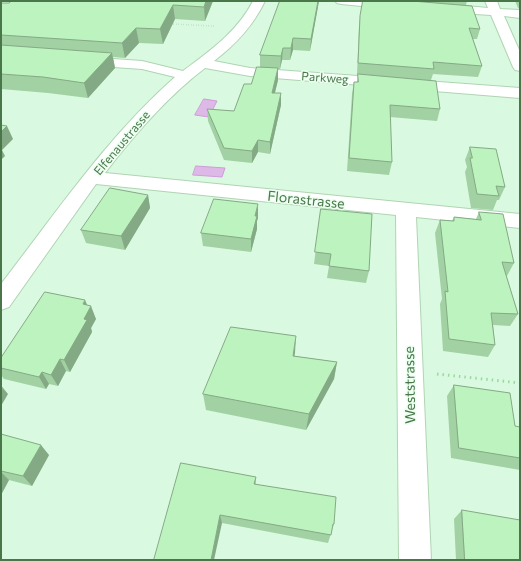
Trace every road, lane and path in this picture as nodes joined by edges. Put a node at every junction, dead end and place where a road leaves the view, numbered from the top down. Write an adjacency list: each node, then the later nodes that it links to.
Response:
1 (258, 1): 8 (street, Elfenaustrasse)
2 (341, 1): 3 (street)
3 (403, 6)
4 (494, 7): 5 (street); 6 (street); 11 (street)
5 (435, 8)
6 (520, 14)
7 (169, 24): 8 (path)
8 (244, 27): 10 (street, Elfenaustrasse)
9 (74, 60): 12 (street)
10 (203, 63): 12 (street, Elfenaustrasse); 13 (street, Parkweg)
11 (520, 67)
12 (187, 76): 14 (street, Elfenaustrasse)
13 (520, 93)
14 (93, 178): 15 (street, Florastrasse); 17 (street, Elfenaustrasse)
15 (406, 211): 16 (street, Florastrasse); 18 (street, Weststrasse)
16 (520, 221)
17 (1, 301)
18 (409, 371): 19 (path); 20 (street, Weststrasse)
19 (520, 383)
20 (415, 560)

